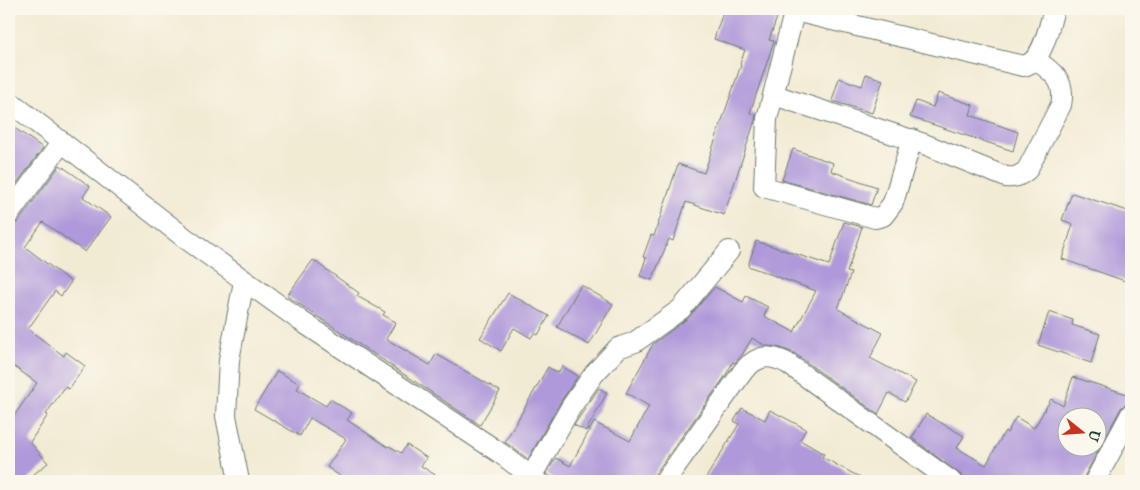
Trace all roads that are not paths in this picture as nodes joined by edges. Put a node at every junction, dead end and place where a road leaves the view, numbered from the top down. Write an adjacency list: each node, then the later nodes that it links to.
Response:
1 (1054, 9): 3 (street)
2 (795, 10): 3 (street); 4 (street)
3 (1036, 60): 6 (street)
4 (774, 95): 6 (street); 6 (street)
5 (9, 101): 7 (street)
6 (912, 140)
7 (62, 142): 8 (street); 10 (street)
8 (9, 214)
9 (730, 251): 12 (street)
10 (244, 281): 12 (street); 13 (street)
11 (1131, 414): 16 (street)
12 (534, 479)
13 (239, 481)
14 (665, 481): 15 (street)
15 (951, 481)
16 (1095, 481)

